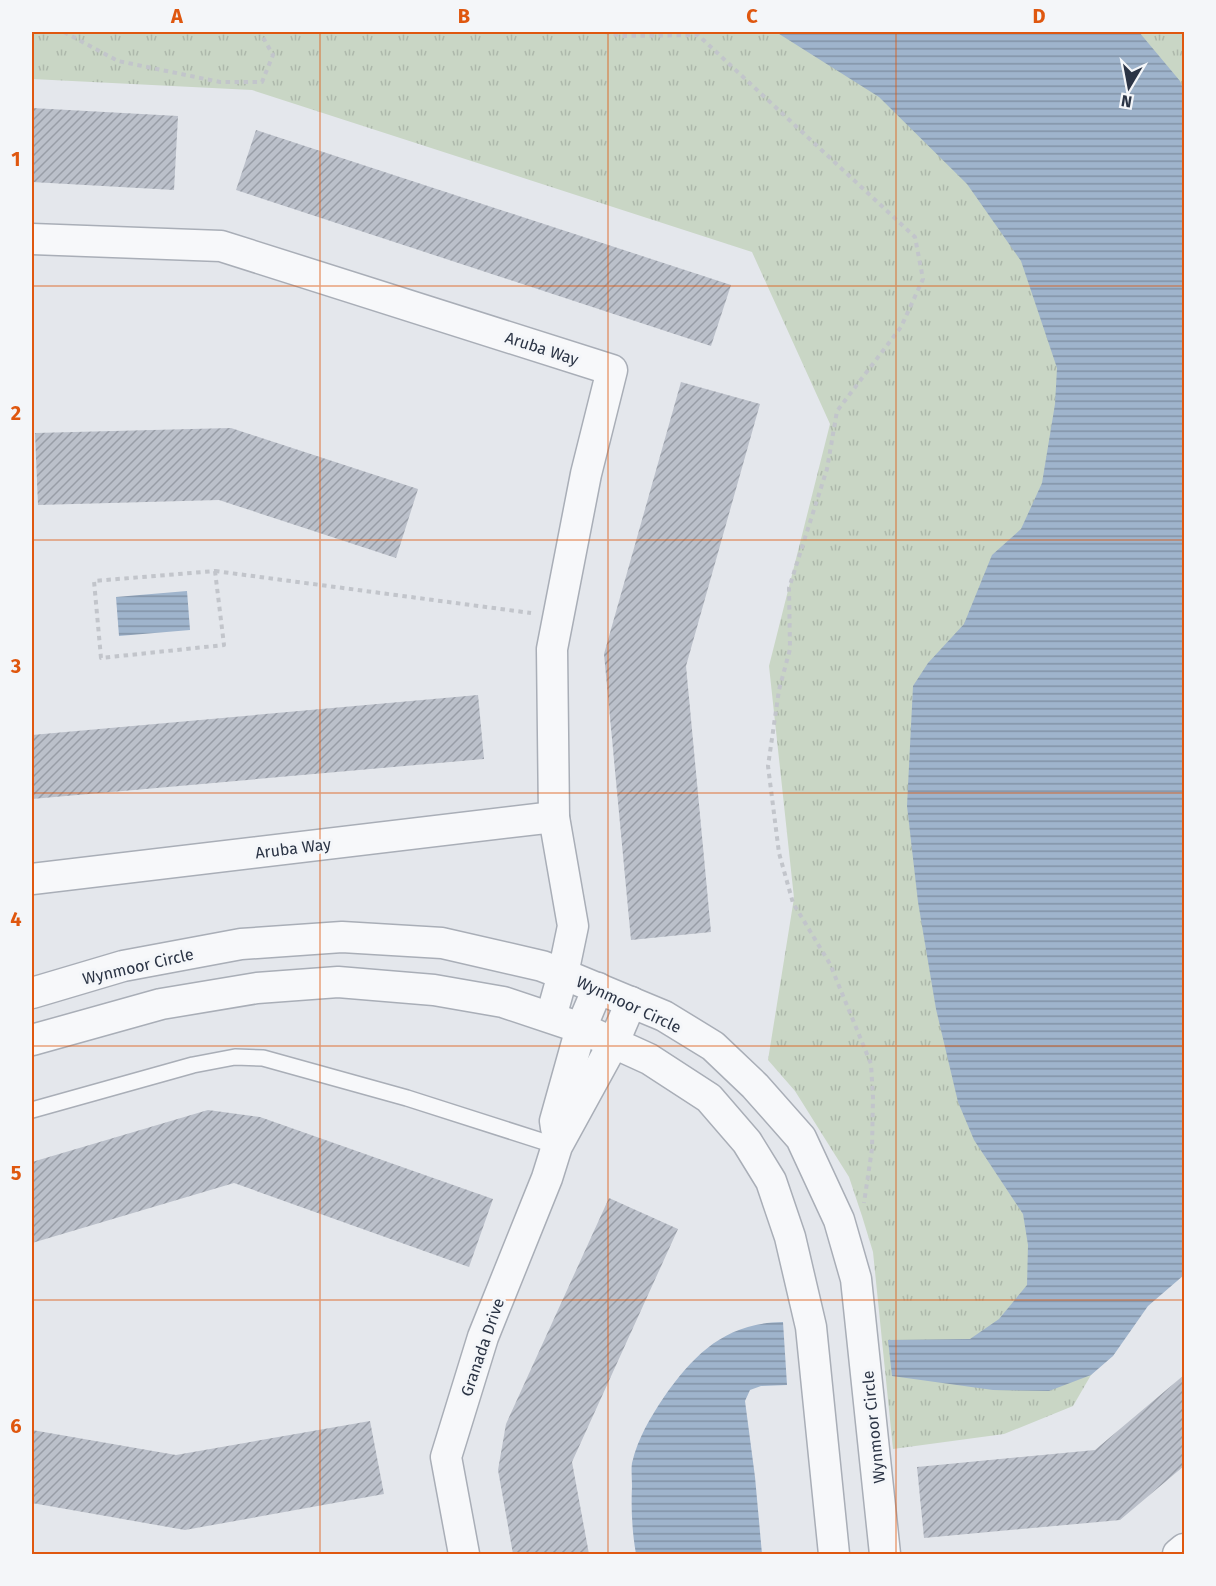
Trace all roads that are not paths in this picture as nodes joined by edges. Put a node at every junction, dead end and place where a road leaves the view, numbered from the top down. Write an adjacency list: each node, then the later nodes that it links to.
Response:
1 (32, 239): 2 (street, Aruba Way)
2 (554, 817): 3 (street, Aruba Way); 4 (street, Aruba Way)
3 (32, 879)
4 (563, 974): 5 (street, Wynmoor Circle); 6 (street, Wynmoor Circle); 8 (street, Aruba Way)
5 (598, 988): 7 (street, Wynmoor Circle); 9 (street, Granada Drive)
6 (32, 993)
7 (631, 1002): 11 (street, Granada Drive); 17 (street, Wynmoor Circle)
8 (550, 1017): 9 (street); 10 (street)
9 (581, 1028): 11 (street); 13 (street, Granada Drive)
10 (32, 1040)
11 (614, 1042): 13 (street, Granada Drive); 16 (street)
12 (32, 1110): 13 (lane)
13 (557, 1146): 15 (street, Granada Drive)
14 (1185, 1549): 18 (street)
15 (463, 1554)
16 (834, 1554)
17 (885, 1554)
18 (1178, 1554)

